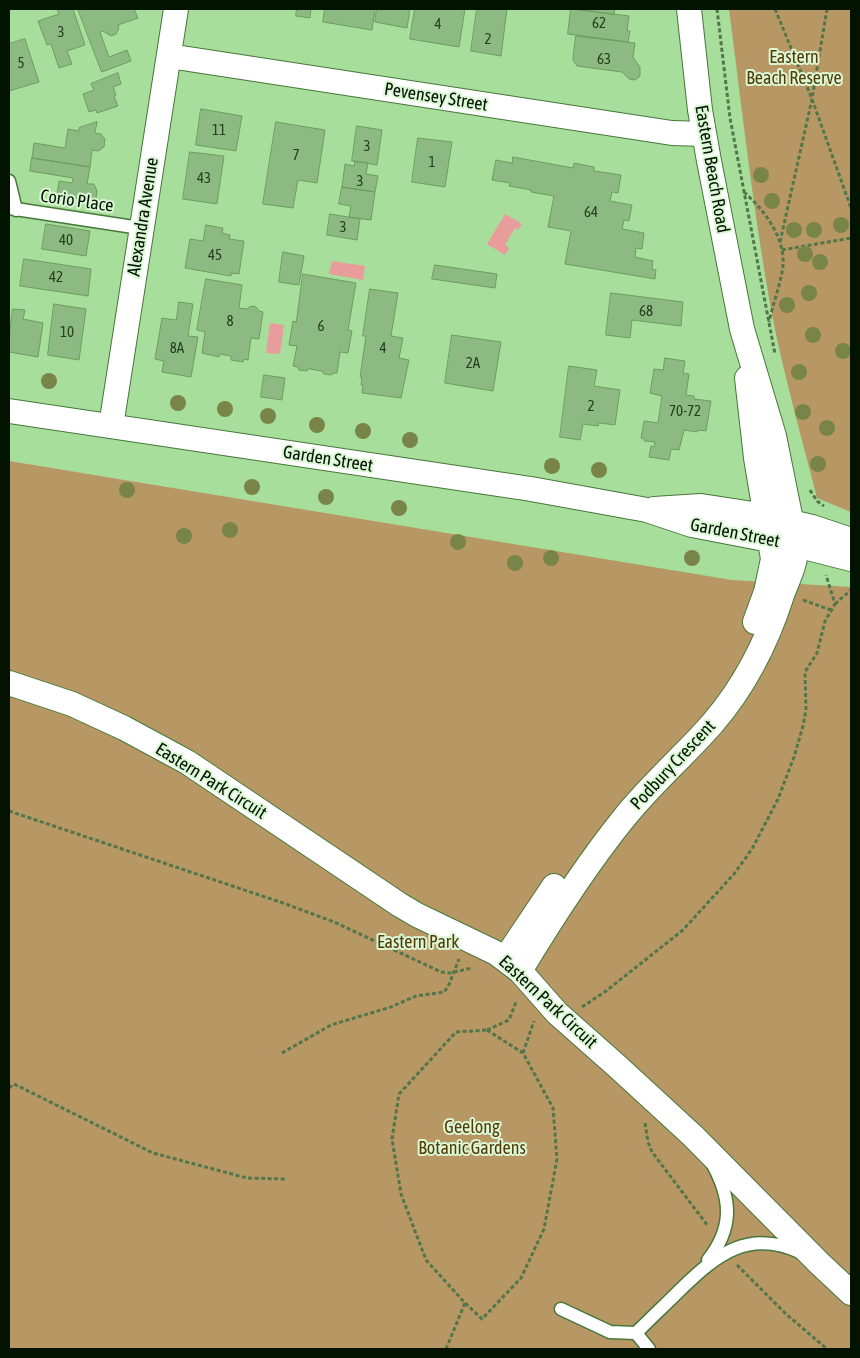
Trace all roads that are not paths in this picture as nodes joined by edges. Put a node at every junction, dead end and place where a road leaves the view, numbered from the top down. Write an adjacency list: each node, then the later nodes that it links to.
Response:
1 (176, 9): 3 (street, Alexandra Avenue)
2 (689, 9): 4 (street, Eastern Beach Road)
3 (168, 56): 4 (street, Pevensey Street); 7 (street, Alexandra Avenue)
4 (704, 134): 8 (street, Eastern Beach Road)
5 (9, 181): 6 (lane)
6 (12, 209): 7 (lane, Corio Place)
7 (140, 228): 10 (street, Alexandra Avenue)
8 (742, 329): 12 (street, Eastern Beach Road); 13 (street, Eastern Beach Road)
9 (9, 412): 10 (street, Garden Street)
10 (111, 426): 11 (street, Garden Street)
11 (647, 510): 12 (street, Garden Street); 14 (street, Garden Street)
12 (766, 516): 13 (street, Garden Street); 14 (street, Eastern Beach Road)
13 (791, 521): 15 (street, Garden Street); 16 (street, Eastern Beach Road)
14 (770, 539): 16 (street, Garden Street); 19 (street, Podbury Crescent)
15 (851, 540)
16 (796, 545): 17 (street, Garden Street); 19 (street, Podbury Crescent)
17 (851, 559)
18 (9, 683): 19 (street, Eastern Park Circuit)
19 (513, 965): 20 (street, Eastern Park Circuit)
20 (693, 1136): 21 (lane); 22 (street, Eastern Park Circuit)
21 (723, 1247): 22 (lane); 25 (lane)
22 (819, 1263): 23 (street, Eastern Park Circuit)
23 (851, 1293)
24 (561, 1309): 25 (lane)
25 (636, 1333): 26 (lane)
26 (649, 1349)

